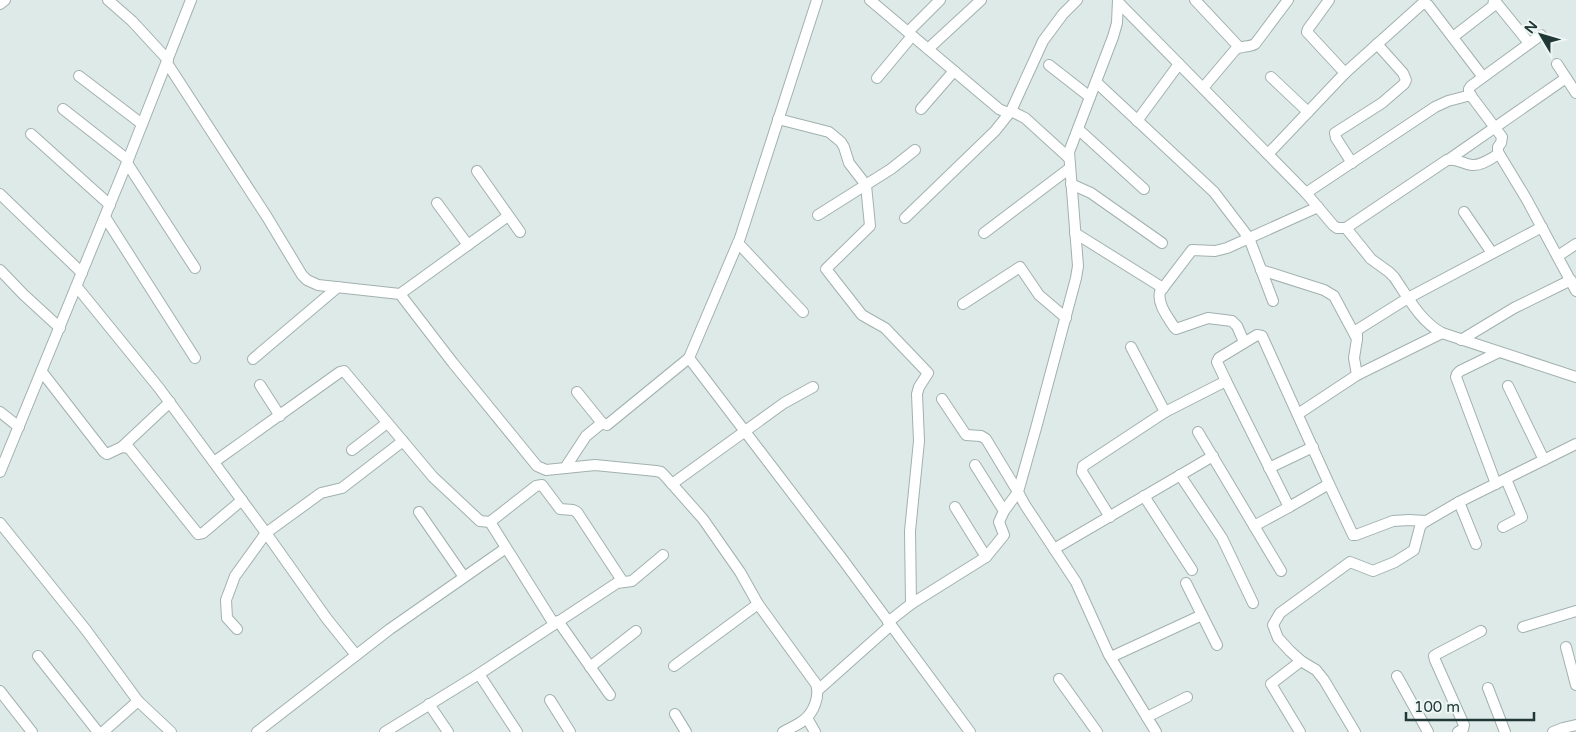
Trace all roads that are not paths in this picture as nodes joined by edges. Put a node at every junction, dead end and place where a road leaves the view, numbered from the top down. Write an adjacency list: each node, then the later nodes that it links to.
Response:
1 (5, 0): 14 (street)
2 (108, 0): 22 (street)
3 (191, 0): 22 (street)
4 (817, 0): 42 (street)
5 (870, 0): 15 (street)
6 (940, 0): 15 (street)
7 (981, 0): 21 (street)
8 (1077, 0): 40 (street)
9 (1195, 0): 20 (street)
10 (1288, 0): 20 (street)
11 (1329, 0): 27 (street)
12 (1118, 1): 23 (street); 33 (street)
13 (1495, 1): 17 (street); 19 (street)
14 (0, 4)
15 (910, 34): 21 (street); 31 (street)
16 (1541, 35): 19 (street)
17 (1453, 37): 18 (street); 30 (street)
18 (1378, 44): 27 (street); 54 (street)
19 (1529, 44): 30 (street)
20 (1239, 47): 34 (street)
21 (928, 49): 26 (street)
22 (168, 61): 44 (street); 87 (street)
23 (1179, 64): 34 (street); 43 (street)
24 (1557, 64): 32 (street)
25 (1049, 65): 37 (street)
26 (954, 71): 38 (street); 40 (street)
27 (1345, 73): 41 (street)
28 (79, 76): 44 (street)
29 (1271, 76): 41 (street)
30 (1483, 77): 36 (street)
31 (877, 78)
32 (1566, 78): 35 (street); 45 (street)
33 (1096, 82): 37 (street); 43 (street)
34 (1203, 88): 49 (street)
35 (1576, 93)
36 (1471, 95): 45 (street); 54 (street)
37 (1090, 97): 46 (street)
38 (921, 109)
39 (63, 110): 52 (street)
40 (1011, 112): 53 (street); 68 (street)
41 (1308, 112): 49 (street)
42 (778, 119): 57 (street); 75 (street)
43 (1137, 121): 74 (street)
44 (142, 124): 52 (street)
45 (1494, 127): 50 (street); 51 (street)
46 (1078, 129): 53 (street); 58 (street)
47 (31, 134): 62 (street)
48 (915, 150): 57 (street)
49 (1268, 154): 59 (street)
50 (1500, 154): 51 (street); 69 (street)
51 (1447, 160): 70 (street)
52 (127, 162): 62 (street); 81 (street)
53 (1069, 163): 56 (street); 72 (street)
54 (1352, 163): 59 (street)
55 (477, 172): 66 (street)
56 (1071, 184): 73 (street); 76 (street)
57 (866, 185): 65 (street); 170 (street)
58 (1144, 189)
59 (1306, 193): 63 (street)
60 (0, 194): 84 (street)
61 (437, 203): 78 (street)
62 (110, 205): 67 (street)
63 (1318, 207): 70 (street); 74 (street)
64 (1464, 212): 79 (street)
65 (818, 214)
66 (508, 216): 71 (street); 78 (street)
67 (105, 217): 84 (street); 102 (street)
68 (905, 218)
69 (1542, 227): 79 (street); 80 (street)
70 (1346, 228): 90 (street)
71 (520, 232)
72 (984, 233)
73 (1075, 233): 88 (street); 94 (street)
74 (1249, 238): 83 (street); 88 (street)
75 (738, 243): 93 (street); 103 (street)
76 (1162, 243)
77 (1576, 244): 80 (street)
78 (468, 245): 89 (street)
79 (1492, 254): 90 (street)
80 (1558, 256): 85 (street)
81 (195, 268)
82 (0, 270): 95 (street)
83 (1261, 270): 91 (street); 97 (street)
84 (82, 273): 86 (street)
85 (1574, 283): 98 (street)
86 (76, 287): 95 (street); 114 (street)
87 (338, 287): 89 (street); 104 (street)
88 (1163, 288): 99 (street)
89 (400, 294): 135 (street)
90 (1408, 298): 96 (street); 97 (street)
91 (1273, 301)
92 (963, 304): 94 (street)
93 (803, 312)
94 (1066, 318): 143 (street)
95 (60, 328): 105 (street)
96 (1442, 334): 98 (street); 106 (street)
97 (1357, 339): 106 (street)
98 (1461, 340): 101 (street)
99 (1244, 342): 108 (street); 117 (street)
100 (1131, 348): 116 (street)
101 (1499, 352): 107 (street); 141 (street)
102 (195, 358)
103 (689, 358): 120 (street); 122 (street)
104 (253, 359)
105 (42, 372): 121 (street); 126 (street)
106 (1357, 375): 117 (street)
107 (1576, 377)
108 (1226, 381): 116 (street); 134 (street)
109 (260, 385): 118 (street)
110 (1508, 386): 130 (street)
111 (813, 387): 122 (street)
112 (577, 392): 120 (street)
113 (942, 399): 143 (street)
114 (170, 402): 126 (street); 131 (street)
115 (0, 412): 121 (street)
116 (1165, 412): 151 (street)
117 (1298, 414): 127 (street)
118 (280, 416): 119 (street); 131 (street)
119 (387, 423): 124 (street); 128 (street)
120 (602, 423): 133 (street)
121 (19, 427): 136 (street)
122 (745, 431): 139 (street); 174 (street)
123 (1198, 432): 129 (street)
124 (402, 441): 153 (street); 157 (street)
125 (1576, 444): 130 (street)
126 (122, 447): 145 (street)
127 (1313, 447): 134 (street); 140 (street)
128 (352, 450)
129 (1212, 456): 137 (street); 155 (street)
130 (1544, 460): 138 (street)
131 (214, 462): 145 (street)
132 (975, 465): 149 (street)
133 (565, 468): 135 (street); 139 (street)
134 (1269, 468): 148 (street)
135 (543, 469): 142 (street)
136 (0, 472)
137 (1180, 475): 144 (street); 168 (street)
138 (1506, 479): 141 (street); 156 (street)
139 (672, 484): 169 (street)
140 (1330, 484): 148 (street); 152 (street)
141 (1496, 484): 146 (street)
142 (539, 485): 153 (street); 166 (street)
143 (1018, 492): 149 (street); 160 (street)
144 (1144, 496): 151 (street); 163 (street)
145 (242, 500): 157 (street)
146 (1459, 502): 152 (street); 158 (street)
147 (955, 506): 162 (street)
148 (1289, 507): 155 (street)
149 (1004, 510): 162 (street)
150 (419, 512): 165 (street)
151 (1110, 517): 160 (street)
152 (1426, 521): 184 (street)
153 (490, 522): 159 (street)
154 (0, 523): 197 (street)
155 (1254, 526): 164 (street)
156 (1503, 527)
157 (266, 533): 176 (street); 181 (street)
158 (1476, 544)
159 (506, 548): 165 (street); 173 (street)
160 (1054, 549): 183 (street)
161 (663, 555): 166 (street)
162 (986, 557): 170 (street)
163 (1192, 570)
164 (1281, 571)
165 (464, 577): 181 (street)
166 (623, 582): 173 (street)
167 (1186, 583): 172 (street)
168 (1253, 603)
169 (758, 604): 185 (street); 192 (street)
170 (911, 604): 174 (street)
171 (1576, 611): 175 (street)
172 (1202, 614): 179 (street); 183 (street)
173 (556, 623): 186 (street); 187 (street)
174 (890, 624): 192 (street); 215 (street)
175 (1523, 626)
176 (237, 629)
177 (636, 631): 186 (street)
178 (1481, 631): 221 (street)
179 (1217, 645)
180 (1566, 647): 190 (street)
181 (356, 655): 207 (street)
182 (38, 656): 204 (street)
183 (1111, 657): 200 (street)
184 (1301, 662): 218 (street); 219 (street)
185 (674, 666)
186 (590, 667): 194 (street)
187 (479, 674): 198 (street); 210 (street)
188 (1397, 676): 220 (street)
189 (1059, 679): 216 (street)
190 (1576, 684)
191 (1488, 688): 222 (street)
192 (818, 690): 201 (street)
193 (0, 691): 203 (street)
194 (610, 695)
195 (1187, 697): 200 (street)
196 (550, 700): 211 (street)
197 (138, 701): 205 (street); 206 (street)
198 (430, 704): 208 (street); 209 (street)
199 (675, 714): 212 (street)
200 (1147, 717): 217 (street)
201 (807, 718): 213 (street); 214 (street)
202 (1576, 725): 223 (street)
203 (32, 732)
204 (98, 732)
205 (102, 732)
206 (171, 732)
207 (257, 732)
208 (385, 732)
209 (448, 732)
210 (518, 732)
211 (570, 732)
212 (686, 732)
213 (784, 732)
214 (815, 732)
215 (970, 732)
216 (1098, 732)
217 (1156, 732)
218 (1300, 732)
219 (1355, 732)
220 (1428, 732)
221 (1458, 732)
222 (1505, 732)
223 (1552, 732)

